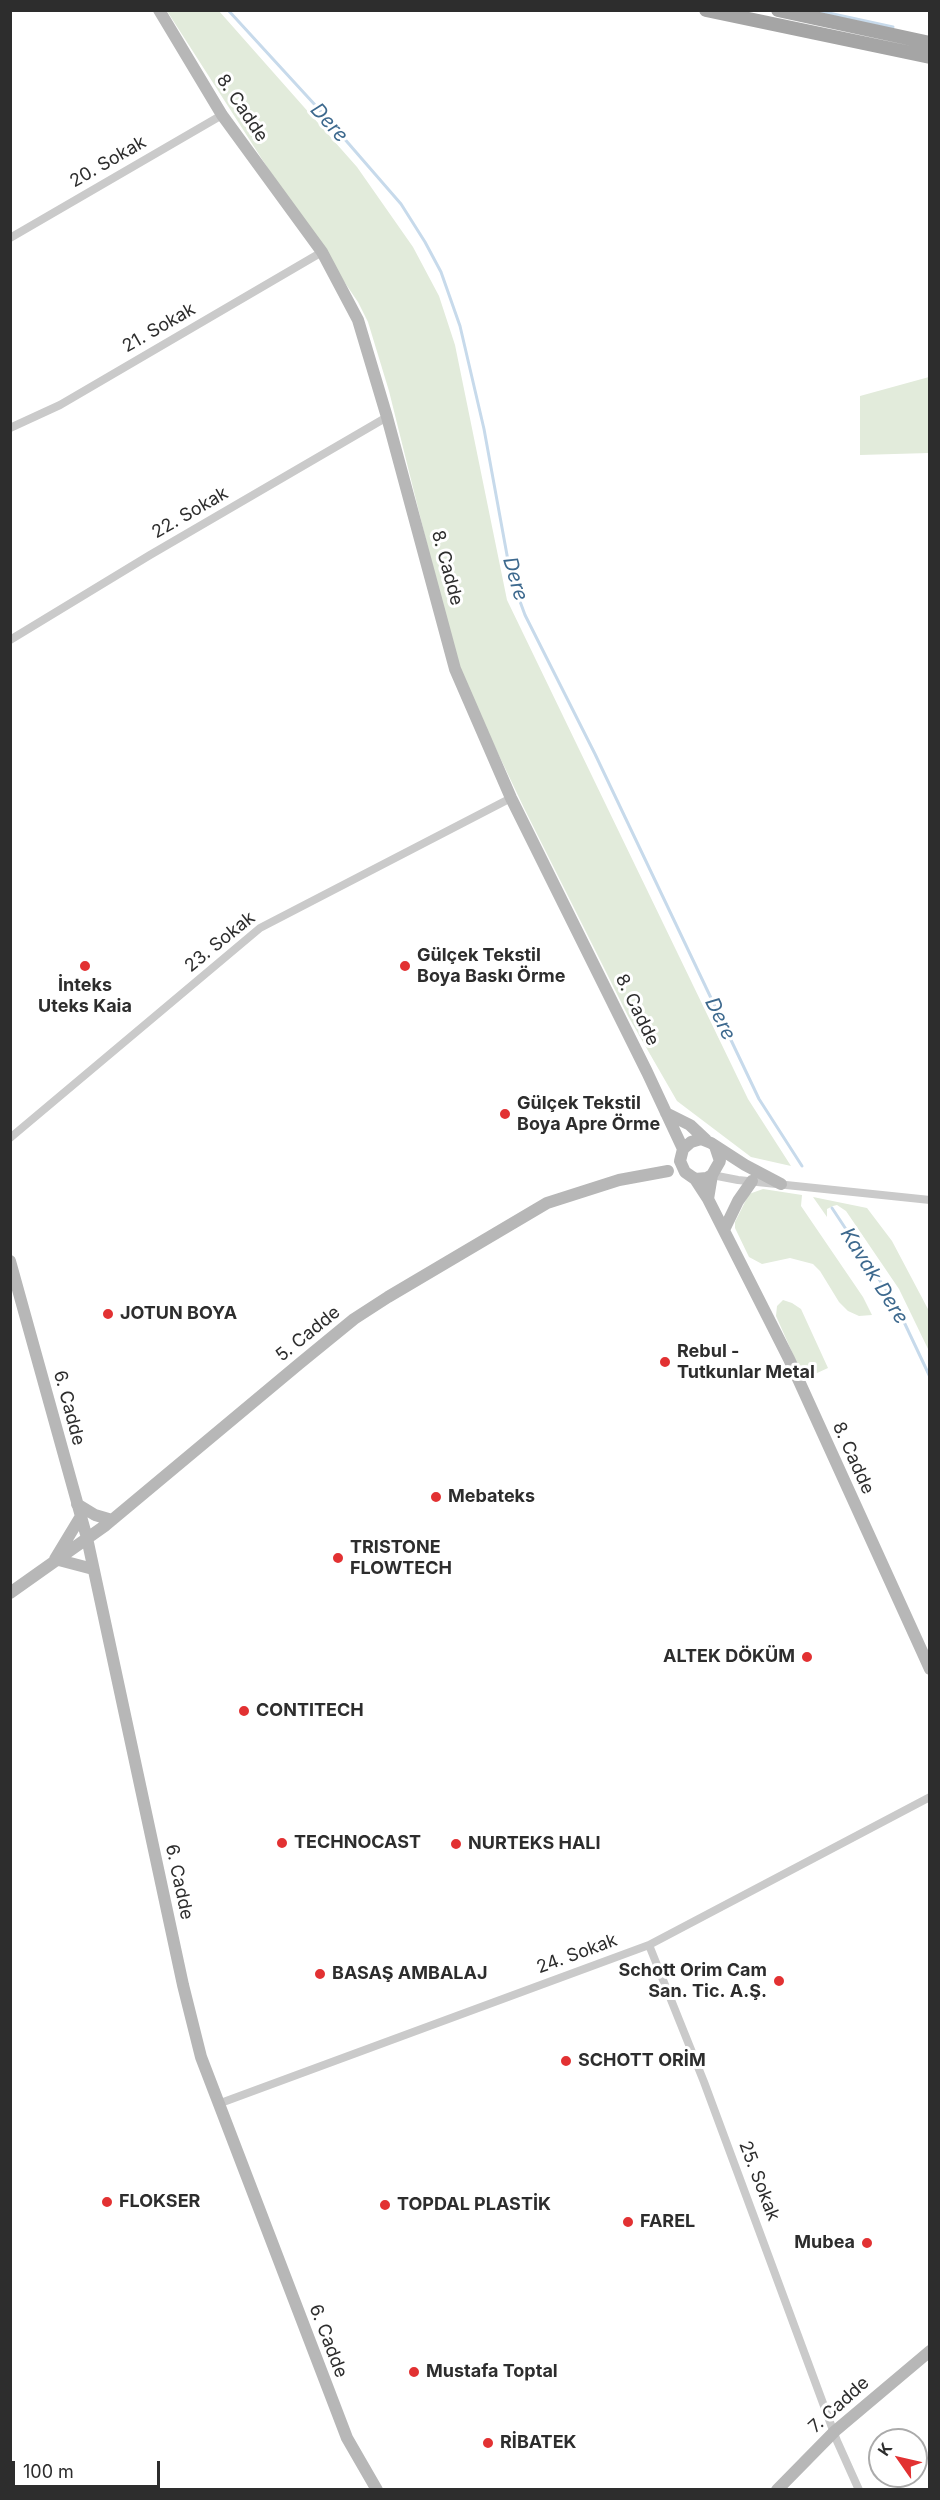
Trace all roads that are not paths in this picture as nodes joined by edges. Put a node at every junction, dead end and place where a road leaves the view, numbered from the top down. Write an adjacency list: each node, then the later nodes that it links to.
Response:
1 (159, 10): 6 (street, 8. Cadde)
2 (706, 10): 5 (main road)
3 (778, 10): 4 (main road)
4 (930, 43)
5 (930, 57)
6 (222, 115): 7 (street, 20. Sokak); 8 (street, 8. Cadde)
7 (10, 238)
8 (322, 252): 9 (street, 8. Cadde); 10 (street, 21. Sokak)
9 (387, 417): 11 (street, 22. Sokak); 12 (street, 8. Cadde)
10 (10, 428)
11 (10, 640)
12 (511, 798): 13 (street, 8. Cadde); 14 (street, 23. Sokak)
13 (666, 1113): 15 (street); 16 (street, 8. Cadde)
14 (10, 1138)
15 (711, 1143): 16 (street); 18 (street); 21 (street)
16 (682, 1155): 17 (street); 19 (street)
17 (668, 1171): 19 (street); 27 (street, 5. Cadde)
18 (712, 1175): 19 (street); 20 (street); 22 (street)
19 (692, 1177): 22 (street, 8. Cadde)
20 (752, 1181): 21 (street); 24 (street)
21 (781, 1184): 23 (street)
22 (708, 1199): 24 (street, 8. Cadde)
23 (930, 1200)
24 (724, 1230): 32 (street, 8. Cadde)
25 (10, 1261): 26 (street, 6. Cadde)
26 (79, 1510): 27 (street); 28 (street, 6. Cadde); 29 (street)
27 (112, 1520): 28 (street, 5. Cadde)
28 (87, 1538): 29 (street, 5. Cadde); 30 (street, 6. Cadde)
29 (56, 1559): 30 (street); 31 (street, 5. Cadde)
30 (93, 1569): 35 (street, 6. Cadde)
31 (10, 1593)
32 (930, 1669)
33 (930, 1797): 34 (street, 24. Sokak)
34 (649, 1945): 35 (street, 24. Sokak); 37 (street, 25. Sokak)
35 (218, 2104): 38 (street, 6. Cadde)
36 (930, 2351): 37 (street, 7. Cadde)
37 (835, 2431): 39 (street, 7. Cadde); 40 (street, 25. Sokak)
38 (377, 2490)
39 (777, 2490)
40 (859, 2490)

